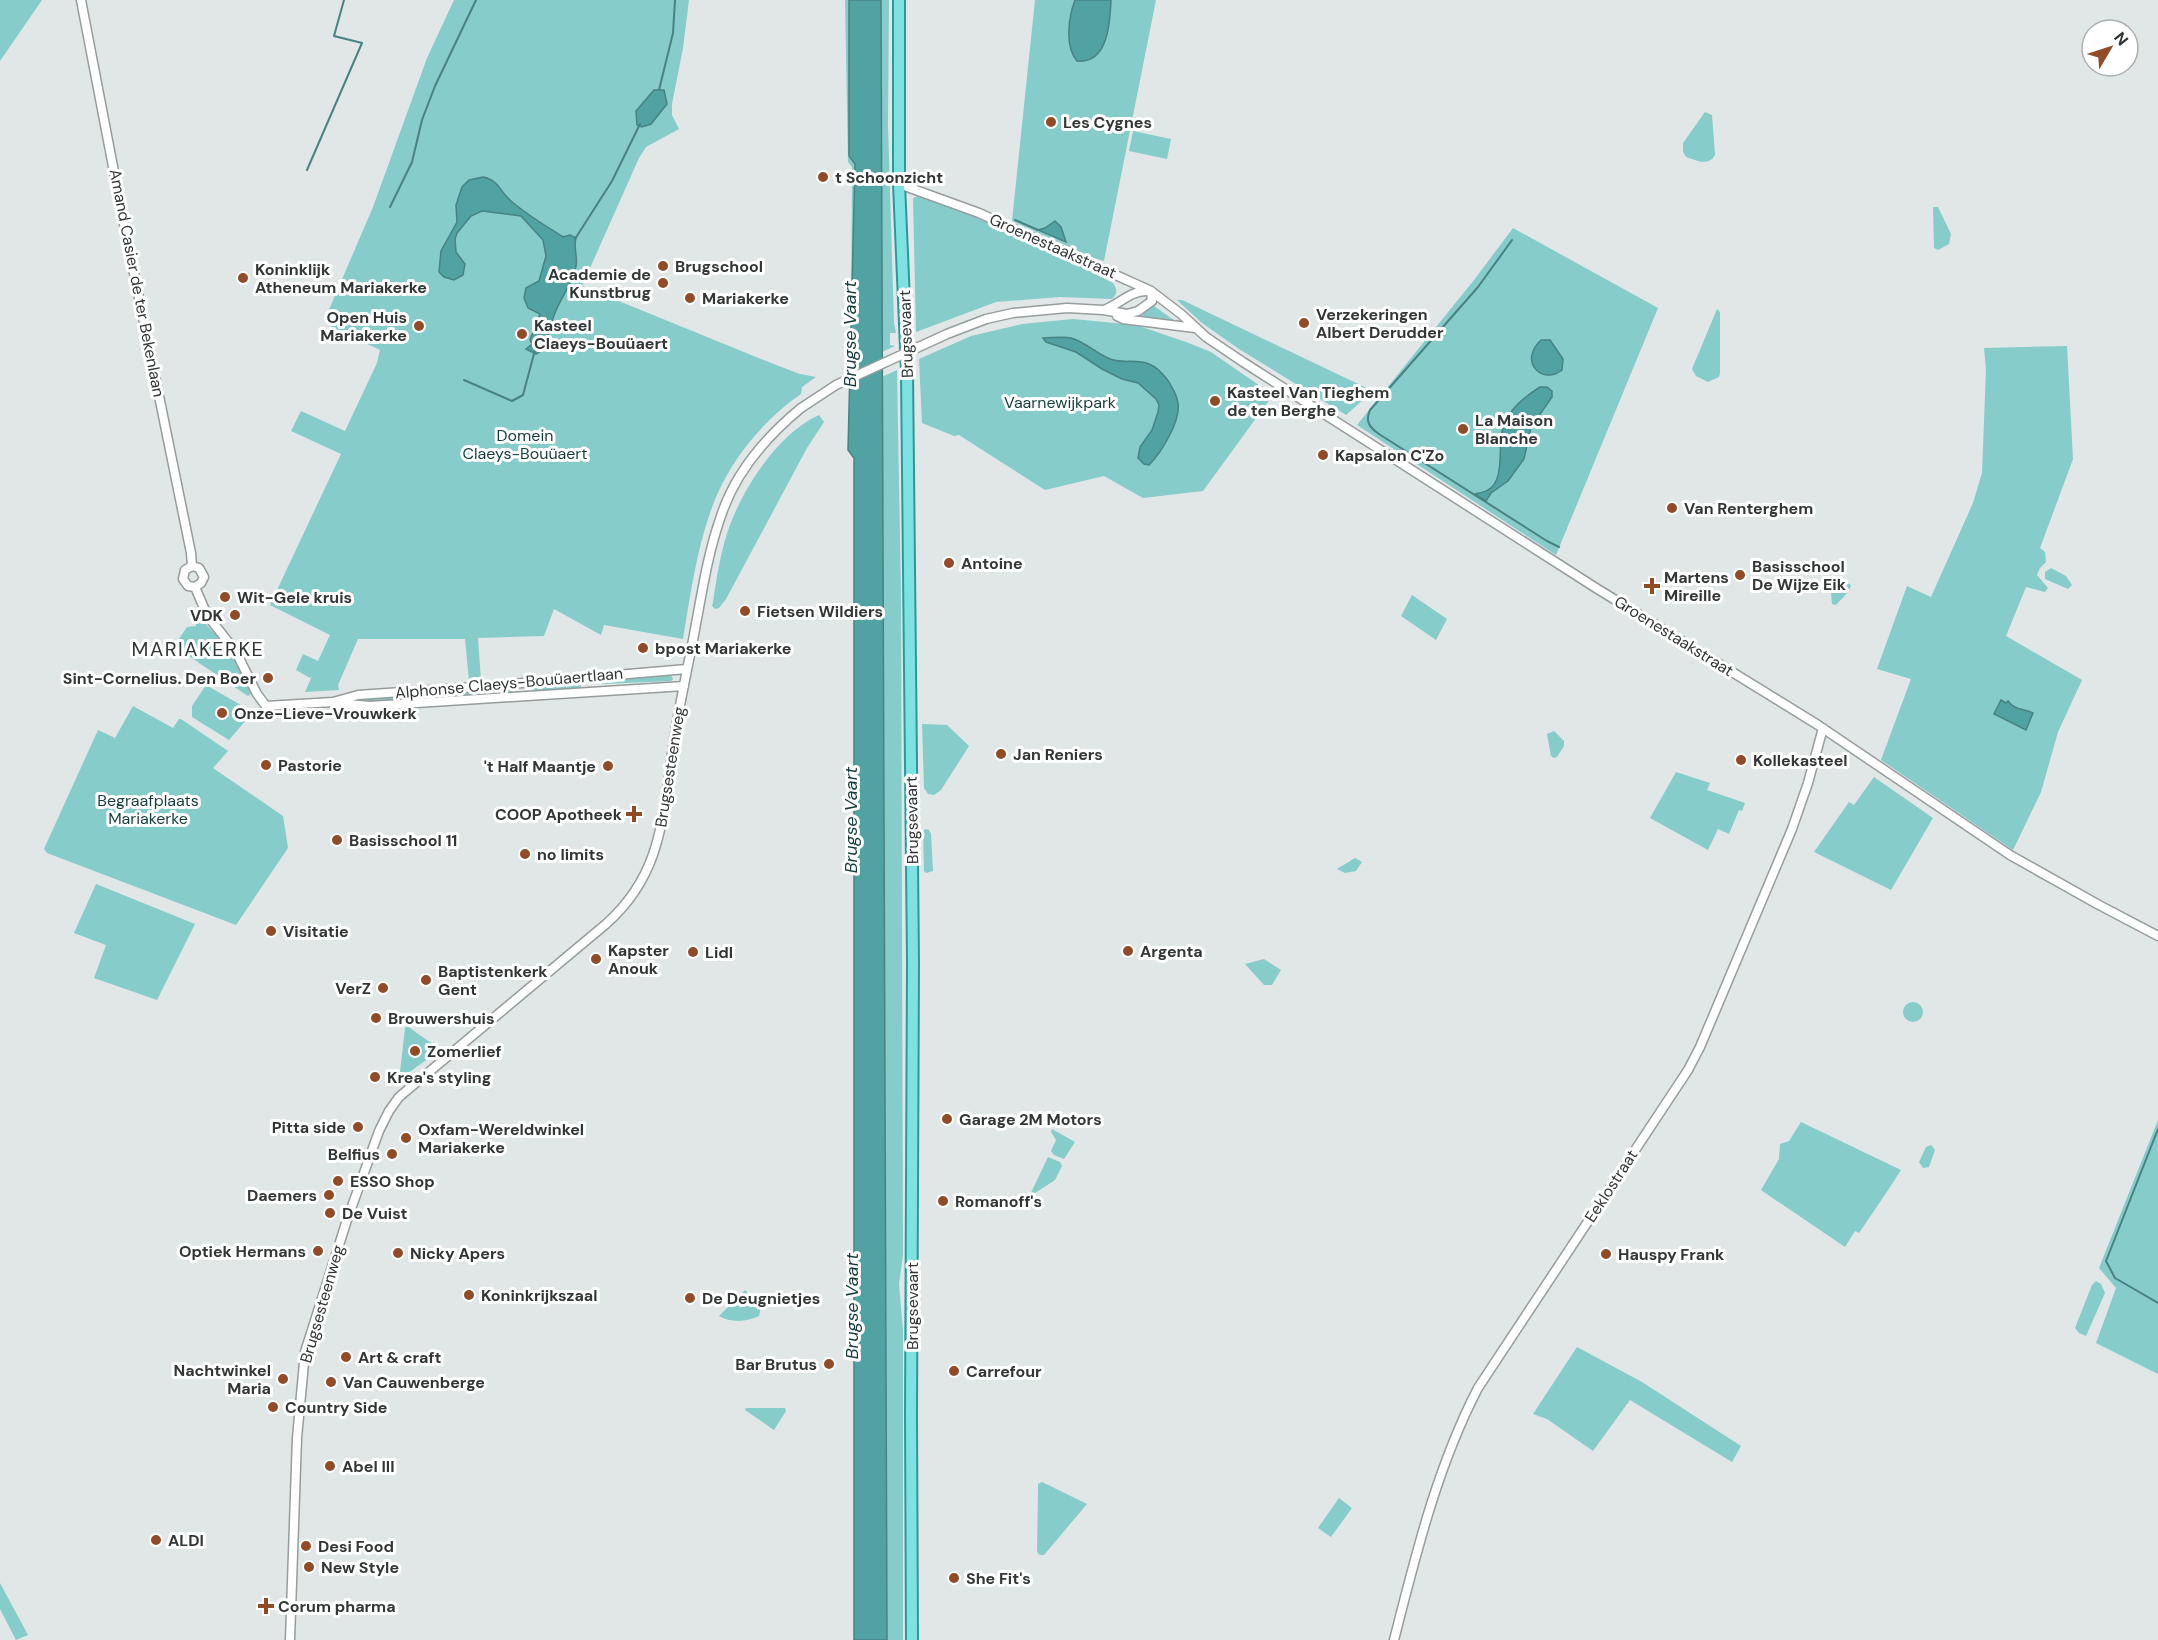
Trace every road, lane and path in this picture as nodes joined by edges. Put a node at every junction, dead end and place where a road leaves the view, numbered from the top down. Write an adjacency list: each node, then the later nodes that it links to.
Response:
1 (81, 0): 7 (street, Amand Casier de ter Bekenlaan)
2 (899, 0): 3 (main road, Brugsevaart)
3 (899, 184): 4 (street, Groenestaakstraat); 15 (main road, Brugsevaart)
4 (1151, 291): 5 (street); 5 (street); 6 (street, Groenestaakstraat)
5 (1103, 310): 6 (street, Groenestaakstraat); 9 (street, Brugsesteenweg, bridge)
6 (1195, 328): 12 (street, Groenestaakstraat)
7 (192, 566): 8 (street); 8 (street)
8 (195, 587): 11 (street, Alphonse Claeys-Bouüaertlaan)
9 (687, 669): 10 (street, Brugsesteenweg); 11 (street, Alphonse Claeys-Bouüaertlaan)
10 (684, 686): 11 (street, Alphonse Claeys-Bouüaertlaan); 14 (street, Brugsesteenweg)
11 (333, 702)
12 (1823, 728): 13 (street, Groenestaakstraat); 16 (street, Eeklostraat)
13 (2158, 936)
14 (290, 1640)
15 (912, 1640)
16 (1394, 1640)

